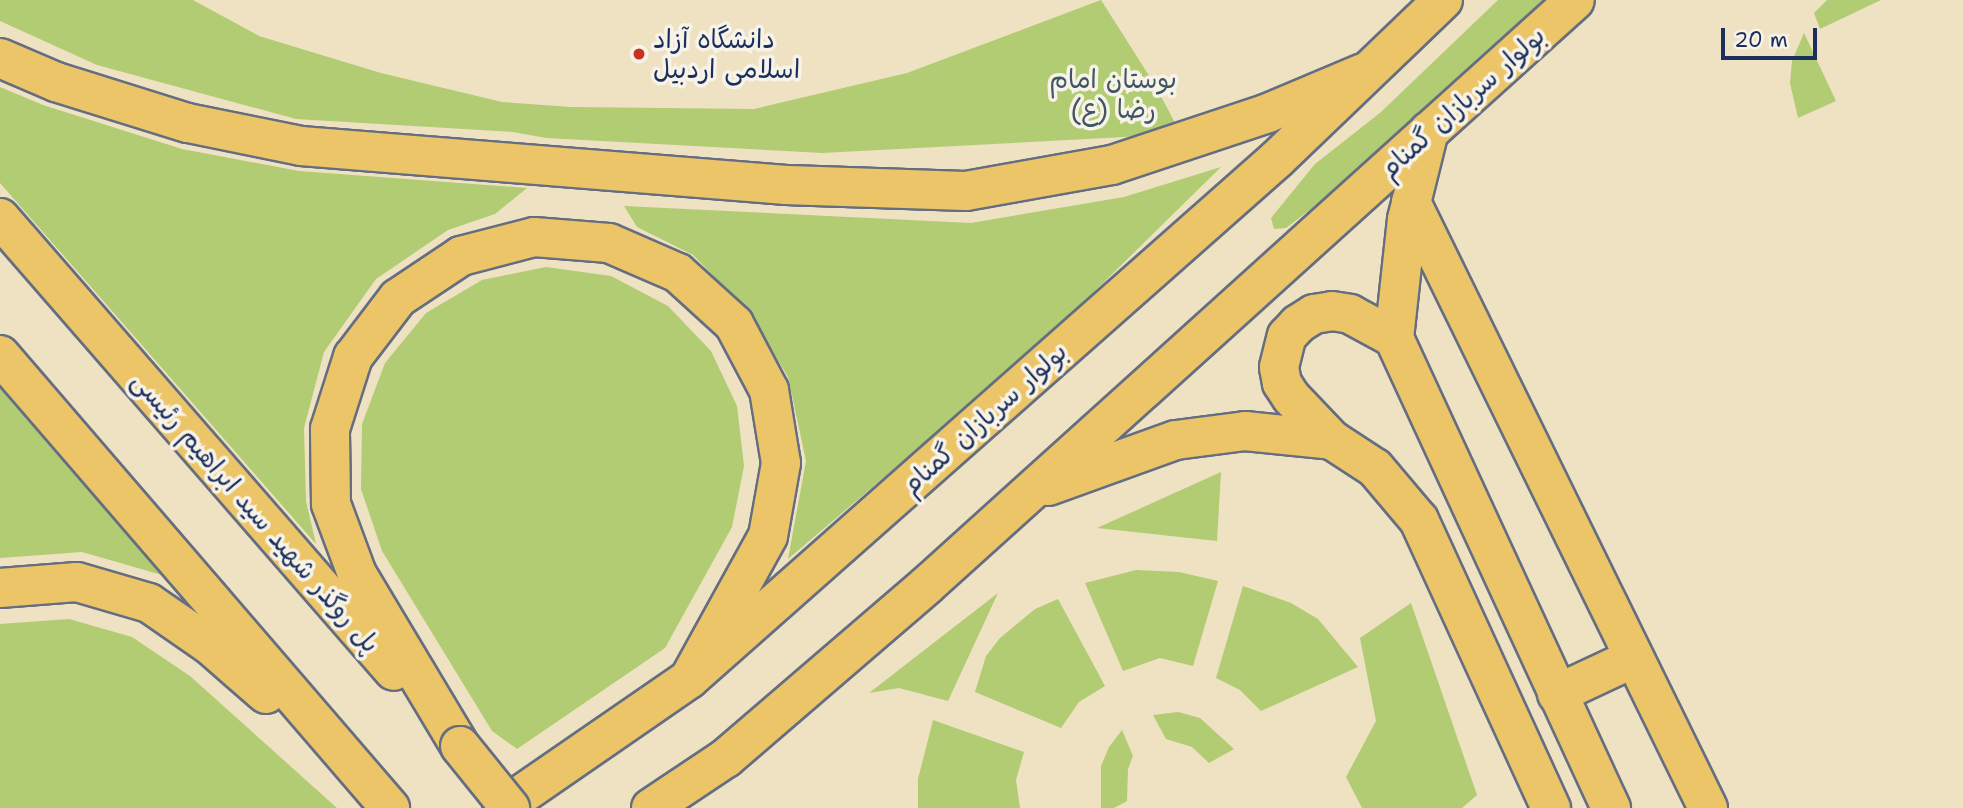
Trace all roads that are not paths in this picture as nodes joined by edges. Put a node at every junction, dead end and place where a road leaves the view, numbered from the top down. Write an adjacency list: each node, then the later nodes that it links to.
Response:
1 (1443, 0): 4 (highway, بولوار سربازان گمنام)
2 (1575, 0): 5 (highway, بولوار سربازان گمنام)
3 (0, 58): 4 (highway)
4 (1363, 73): 14 (highway, بولوار سربازان گمنام)
5 (1429, 131): 6 (highway); 11 (highway, بولوار سربازان گمنام)
6 (1411, 202): 8 (highway); 13 (highway)
7 (0, 218): 16 (highway, پل روگذر شهید سید ابراهیم رئیسی)
8 (1394, 338): 10 (highway); 15 (highway)
9 (0, 355): 17 (highway)
10 (1332, 440): 11 (highway); 21 (highway)
11 (1030, 492): 20 (highway, بولوار سربازان گمنام)
12 (0, 587): 17 (highway)
13 (1634, 658): 15 (highway); 23 (highway)
14 (689, 679): 16 (highway); 18 (highway, بولوار سربازان گمنام)
15 (1558, 694): 22 (highway)
16 (460, 746): 19 (highway, پل روگذر شهید سید ابراهیم رئیسی, bridge)
17 (383, 799)
18 (502, 808)
19 (510, 808)
20 (651, 808)
21 (1552, 808)
22 (1611, 808)
23 (1708, 808)

